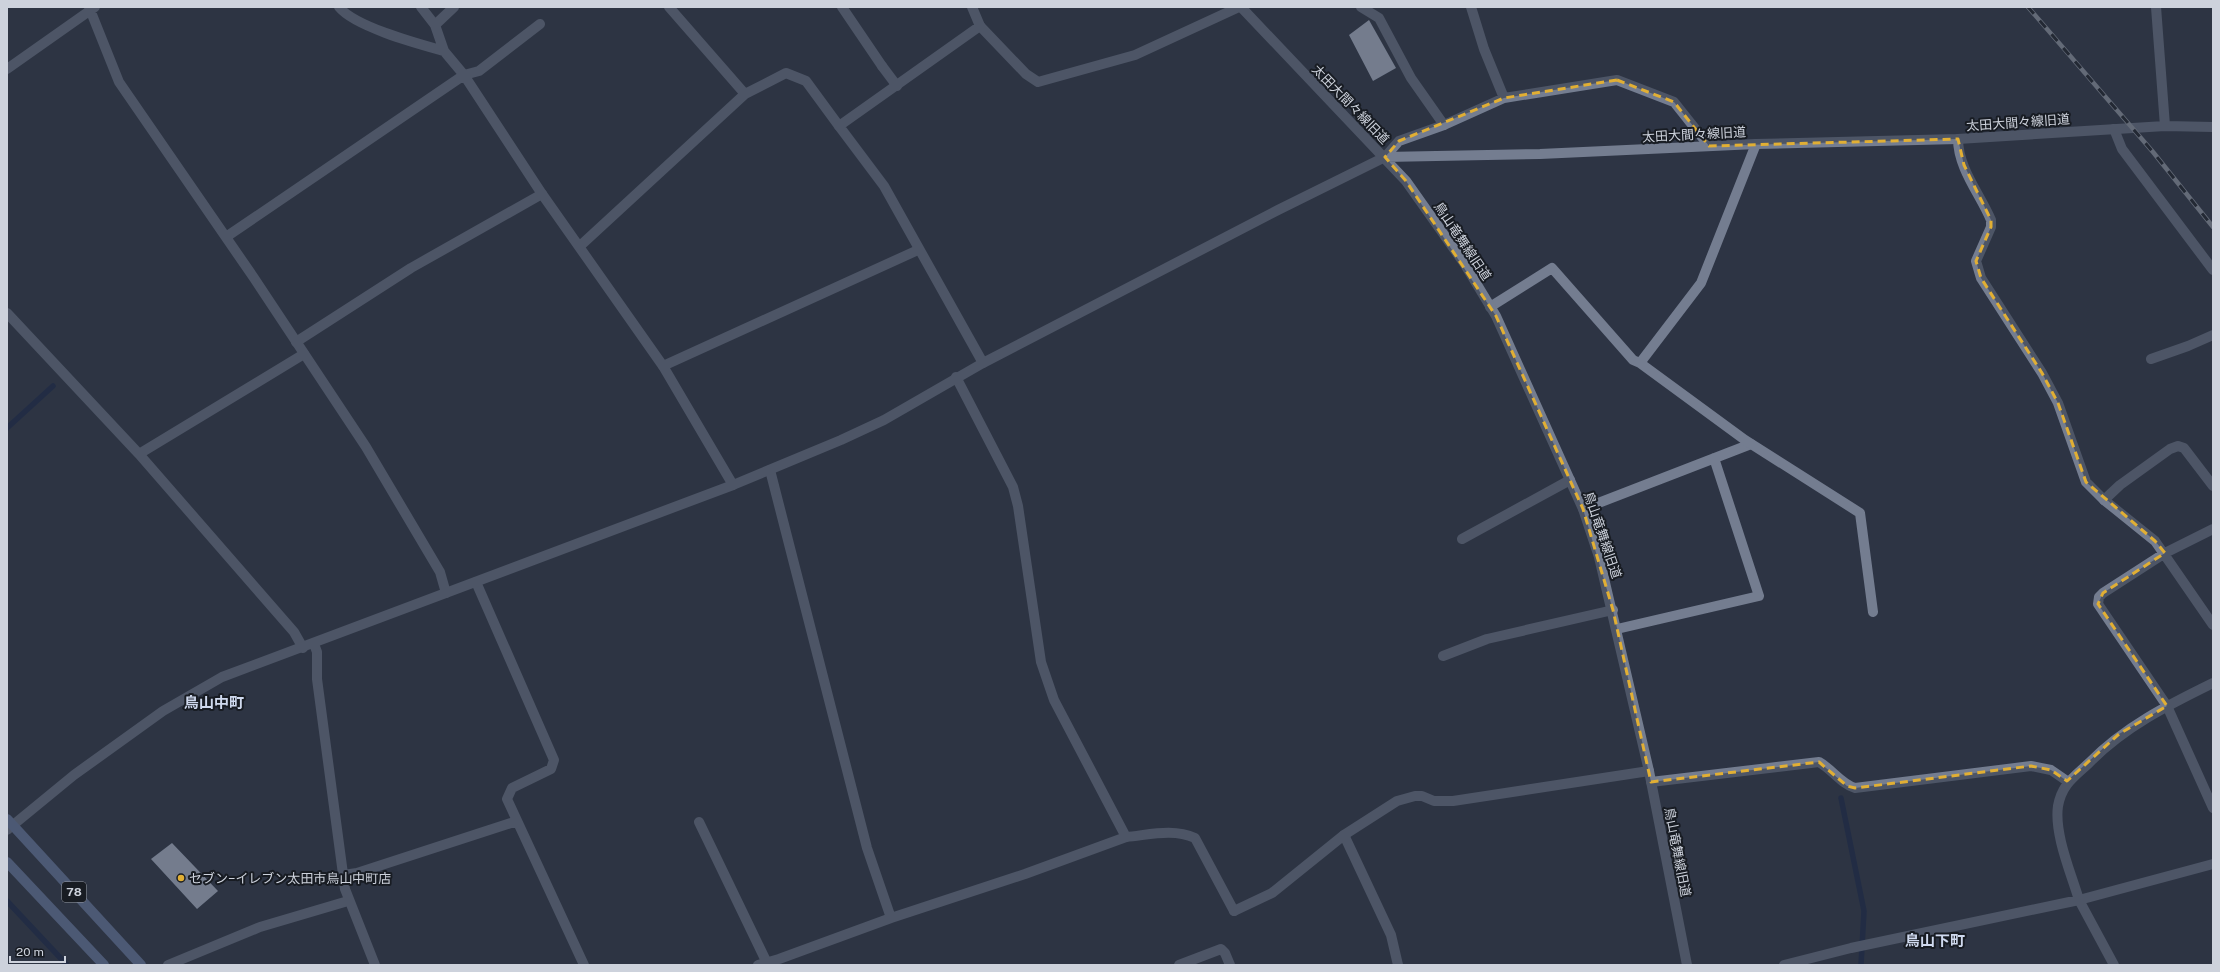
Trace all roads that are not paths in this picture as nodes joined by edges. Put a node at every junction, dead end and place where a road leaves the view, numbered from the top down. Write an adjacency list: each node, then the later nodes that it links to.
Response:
1 (339, 7): 15 (street)
2 (422, 7): 13 (street)
3 (454, 7): 13 (street)
4 (669, 7): 19 (street)
5 (842, 7): 18 (street)
6 (972, 7): 14 (street)
7 (1240, 7): 14 (street); 29 (street, 太田大間々線旧道)
8 (1361, 7): 21 (street)
9 (1471, 7): 20 (street)
10 (2156, 7): 23 (street)
11 (92, 8): 16 (street); 31 (street)
12 (540, 24): 17 (street)
13 (435, 25): 15 (street)
14 (980, 26): 18 (street)
15 (444, 51): 17 (street)
16 (7, 69)
17 (464, 75): 30 (street); 31 (street)
18 (897, 86): 22 (street)
19 (745, 94): 22 (street); 32 (street)
20 (1504, 98): 21 (street); 28 (street)
21 (1444, 125): 29 (street)
22 (839, 126): 33 (street)
23 (2165, 126): 24 (street, 太田大間々線旧道); 25 (street, 太田大間々線旧道)
24 (2213, 127)
25 (2114, 129): 26 (street, 太田大間々線旧道); 34 (street)
26 (1958, 139): 27 (street, 太田大間々線旧道); 52 (street)
27 (1756, 144): 28 (street, 太田大間々線旧道); 42 (street)
28 (1709, 146): 29 (street, 太田大間々線旧道)
29 (1385, 158): 35 (street, 鳥山竜舞線旧道); 41 (street)
30 (542, 194): 32 (street); 38 (street)
31 (226, 237): 38 (street)
32 (580, 246): 43 (street)
33 (918, 250): 41 (street); 43 (street)
34 (2213, 270)
35 (1490, 307): 42 (street); 49 (street, 鳥山竜舞線旧道)
36 (7, 313): 46 (street)
37 (2213, 334): 40 (street)
38 (296, 342): 39 (street)
39 (304, 354): 46 (street); 58 (street)
40 (2151, 359)
41 (983, 363): 44 (street)
42 (1640, 363): 45 (street)
43 (663, 366): 50 (street)
44 (956, 377): 48 (street); 76 (street)
45 (1751, 444): 47 (street); 60 (street)
46 (138, 454): 64 (street)
47 (1714, 458): 53 (street); 62 (street)
48 (770, 470): 50 (street); 82 (street)
49 (1570, 480): 53 (street, 鳥山竜舞線旧道); 55 (street)
50 (733, 485): 57 (street)
51 (2213, 486): 52 (street)
52 (2104, 500): 56 (street)
53 (1583, 509): 59 (street, 鳥山竜舞線旧道)
54 (2213, 530): 56 (street)
55 (1462, 540)
56 (2165, 554): 61 (street); 67 (street)
57 (476, 582): 58 (street); 72 (street)
58 (446, 593): 63 (street)
59 (1613, 610): 62 (street, 鳥山竜舞線旧道); 65 (street)
60 (1873, 612)
61 (2213, 625)
62 (1617, 629): 68 (street, 鳥山竜舞線旧道)
63 (314, 644): 64 (street); 79 (street)
64 (303, 648): 74 (street)
65 (1443, 656)
66 (2213, 683): 67 (street)
67 (2167, 706): 69 (street); 71 (street)
68 (1649, 771): 70 (street, 鳥山竜舞線旧道); 75 (street)
69 (2068, 781): 70 (street); 80 (street)
70 (1651, 782): 93 (street, 鳥山竜舞線旧道)
71 (2213, 808)
72 (517, 821): 79 (street); 90 (street)
73 (699, 822): 84 (street)
74 (9, 825): 87 (main road, 78)
75 (1344, 835): 76 (street); 85 (street)
76 (1126, 837): 82 (street)
77 (7, 862): 86 (main road, 78)
78 (2213, 864): 80 (street)
79 (344, 875): 81 (street)
80 (2079, 900): 94 (street); 95 (street)
81 (348, 901): 88 (street); 89 (street)
82 (891, 918): 83 (street)
83 (782, 962): 84 (street)
84 (762, 964)
85 (1396, 964)
86 (104, 965)
87 (141, 965)
88 (168, 965)
89 (375, 965)
90 (584, 965)
91 (1179, 965): 92 (street)
92 (1230, 965)
93 (1687, 965)
94 (1784, 965)
95 (2114, 965)

